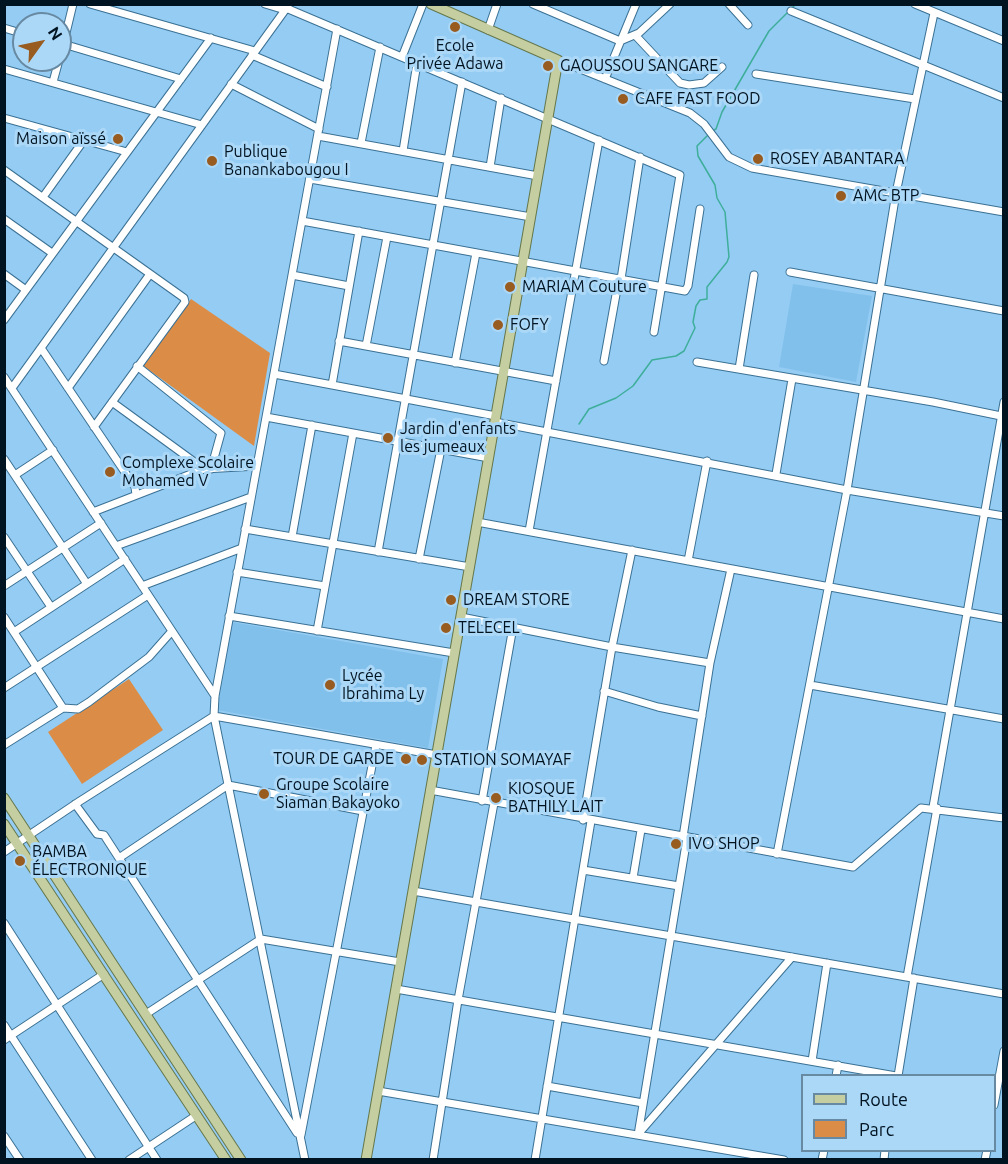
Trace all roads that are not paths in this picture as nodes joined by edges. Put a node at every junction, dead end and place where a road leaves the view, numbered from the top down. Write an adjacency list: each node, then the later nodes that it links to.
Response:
1 (90, 4): 18 (street)
2 (265, 4): 11 (street)
3 (423, 4): 24 (street)
4 (431, 4): 16 (main road)
5 (497, 4): 16 (street)
6 (533, 4): 19 (street)
7 (636, 4): 19 (street)
8 (670, 4): 17 (street)
9 (729, 4): 14 (street)
10 (915, 4): 13 (street)
11 (287, 8): 15 (street); 23 (street)
12 (791, 10): 27 (street)
13 (934, 13): 20 (street); 27 (street)
14 (748, 25)
15 (337, 29): 22 (street); 37 (street)
16 (488, 30): 25 (main road)
17 (635, 35): 19 (street); 28 (street)
18 (211, 38): 23 (street); 32 (street)
19 (620, 41): 33 (street)
20 (1004, 41)
21 (72, 47): 32 (street)
22 (380, 47): 24 (street); 48 (street)
23 (254, 53): 36 (street); 37 (street)
24 (402, 57): 26 (street)
25 (558, 60): 33 (street); 43 (main road)
26 (417, 63): 35 (street); 49 (street)
27 (922, 64): 39 (street); 40 (street)
28 (722, 68)
29 (4, 69): 34 (street)
30 (55, 72): 34 (street)
31 (756, 74): 40 (street)
32 (181, 79): 41 (street)
33 (605, 79): 57 (street)
34 (52, 82): 41 (street)
35 (462, 82): 38 (street); 52 (street)
36 (231, 84): 44 (street); 45 (street)
37 (327, 87): 45 (street)
38 (501, 98): 43 (street); 53 (street)
39 (1004, 98)
40 (915, 99): 57 (street)
41 (157, 111): 44 (street); 50 (street)
42 (4, 118): 46 (street)
43 (548, 118): 47 (street); 55 (main road)
44 (202, 125): 69 (street)
45 (318, 132): 48 (street); 56 (street)
46 (84, 140): 50 (street); 58 (street)
47 (599, 140): 51 (street); 73 (street)
48 (361, 144): 49 (street)
49 (403, 151): 52 (street)
50 (127, 152): 64 (street)
51 (640, 157): 79 (street); 81 (street)
52 (448, 159): 53 (street); 59 (street)
53 (490, 167): 55 (street)
54 (4, 170): 58 (street)
55 (538, 176): 62 (main road)
56 (310, 179): 59 (street); 65 (street)
57 (896, 193): 61 (street); 83 (street)
58 (43, 197): 64 (street)
59 (440, 201): 62 (street); 68 (street)
60 (700, 209): 81 (street)
61 (1004, 212)
62 (531, 217): 72 (main road)
63 (4, 219): 71 (street)
64 (76, 221): 69 (street); 71 (street)
65 (302, 221): 66 (street); 77 (street)
66 (359, 231): 67 (street); 80 (street)
67 (387, 237): 68 (street); 88 (street)
68 (432, 245): 70 (street); 90 (street)
69 (113, 247): 76 (street); 89 (street)
70 (476, 253): 72 (street); 93 (street)
71 (52, 254): 82 (street)
72 (523, 263): 73 (street); 96 (main road)
73 (575, 271): 79 (street); 100 (street)
74 (790, 272): 83 (street)
75 (4, 274): 82 (street)
76 (150, 274): 94 (street); 103 (street)
77 (292, 275): 80 (street); 97 (street)
78 (754, 275): 95 (street)
79 (620, 278): 81 (street); 91 (street)
80 (349, 286): 87 (street)
81 (662, 286): 86 (street)
82 (26, 290): 85 (street)
83 (882, 290): 84 (street); 104 (street)
84 (1004, 311)
85 (4, 320)
86 (654, 332)
87 (339, 340): 88 (street); 101 (street)
88 (366, 346): 90 (street)
89 (40, 348): 102 (street); 103 (street)
90 (413, 354): 93 (street); 105 (street)
91 (604, 361)
92 (697, 362): 95 (street)
93 (454, 363): 96 (street)
94 (137, 366): 106 (street); 123 (street)
95 (738, 369): 99 (street)
96 (503, 373): 100 (street); 110 (main road)
97 (274, 374): 101 (street); 109 (street)
98 (4, 377): 102 (street)
99 (792, 379): 104 (street); 124 (street)
100 (556, 381): 113 (street)
101 (332, 385): 105 (street)
102 (12, 388): 118 (street)
103 (68, 388): 112 (street)
104 (862, 392): 108 (street); 126 (street)
105 (405, 399): 110 (street); 115 (street)
106 (112, 402): 112 (street); 123 (street)
107 (1004, 402): 108 (street)
108 (1001, 416): 116 (street)
109 (266, 417): 111 (street); 122 (street)
110 (496, 419): 113 (street); 119 (main road)
111 (312, 425): 114 (street); 137 (street)
112 (94, 427): 127 (street)
113 (547, 432): 121 (street); 135 (street)
114 (353, 433): 115 (street); 138 (street)
115 (398, 440): 117 (street); 143 (street)
116 (1000, 442): 130 (street)
117 (441, 449): 119 (street); 145 (street)
118 (53, 450): 125 (street); 129 (street)
119 (489, 458): 132 (main road)
120 (4, 459): 125 (street)
121 (707, 461): 124 (street); 146 (street)
122 (257, 466): 123 (street); 128 (street)
123 (207, 469): 127 (street)
124 (776, 474): 126 (street)
125 (15, 475): 140 (street)
126 (847, 490): 130 (street); 155 (street)
127 (136, 495): 129 (street)
128 (251, 498): 134 (street); 139 (street)
129 (93, 512): 133 (street)
130 (986, 513): 131 (street); 158 (street)
131 (1004, 516)
132 (477, 522): 135 (street); 147 (main road)
133 (101, 523): 139 (street); 140 (street)
134 (245, 529): 137 (street); 141 (street)
135 (529, 531): 142 (street)
136 (4, 537): 149 (street)
137 (292, 537): 138 (street)
138 (333, 545): 143 (street); 154 (street)
139 (116, 546): 144 (street)
140 (63, 548): 149 (street); 151 (street)
141 (242, 548): 150 (street); 153 (street)
142 (632, 550): 146 (street); 167 (street)
143 (378, 552): 145 (street)
144 (125, 559): 151 (street); 153 (street)
145 (419, 559): 147 (street)
146 (687, 561): 148 (street)
147 (470, 567): 161 (main road)
148 (731, 569): 155 (street); 169 (street)
149 (27, 571): 152 (street); 157 (street)
150 (237, 572): 154 (street); 159 (street)
151 (87, 584): 157 (street)
152 (4, 586)
153 (142, 586): 156 (street)
154 (325, 586): 165 (street)
155 (828, 587): 158 (street); 171 (street)
156 (148, 595): 164 (street); 170 (street)
157 (51, 608): 166 (street)
158 (968, 612): 162 (street); 176 (street)
159 (229, 616): 165 (street); 174 (street)
160 (4, 617): 166 (street)
161 (461, 617): 163 (street); 168 (main road)
162 (1004, 619)
163 (513, 627): 167 (street); 186 (street)
164 (172, 631): 174 (street); 175 (street)
165 (317, 631): 168 (street)
166 (14, 632): 170 (street)
167 (612, 647): 169 (street); 173 (street)
168 (454, 653): 182 (main road)
169 (710, 663): 178 (street)
170 (37, 667): 172 (street); 175 (street)
171 (810, 685): 176 (street); 199 (street)
172 (4, 688)
173 (604, 691): 178 (street); 192 (street)
174 (215, 696): 177 (street)
175 (63, 708): 181 (street)
176 (950, 710): 179 (street); 189 (street)
177 (214, 716): 180 (street); 183 (street); 188 (street)
178 (702, 716): 196 (street)
179 (1004, 719)
180 (376, 745): 182 (street); 190 (street)
181 (4, 746)
182 (436, 755): 184 (main road)
183 (228, 785): 190 (street); 200 (street); 209 (street)
184 (430, 790): 186 (street); 204 (main road)
185 (4, 798): 195 (main road)
186 (482, 801): 187 (street)
187 (494, 803): 192 (street); 205 (street)
188 (75, 804): 195 (street); 200 (street)
189 (935, 808): 191 (street); 199 (street); 215 (street)
190 (363, 811): 210 (street)
191 (1004, 818)
192 (587, 820): 194 (street); 201 (street)
193 (4, 824): 197 (main road)
194 (641, 830): 196 (street); 202 (street)
195 (29, 836): 197 (street); 221 (main road)
196 (685, 837): 199 (street); 203 (street)
197 (18, 843): 198 (street); 214 (main road)
198 (4, 852)
199 (777, 854)
200 (119, 858): 216 (street)
201 (583, 870): 202 (street); 206 (street)
202 (633, 878): 203 (street)
203 (679, 886): 208 (street)
204 (413, 891): 205 (street); 212 (main road)
205 (475, 902): 206 (street); 219 (street)
206 (575, 919): 208 (street); 222 (street)
207 (4, 922): 220 (street)
208 (671, 936): 211 (street); 224 (street)
209 (261, 939): 210 (street); 216 (street); 242 (street)
210 (336, 951): 212 (street); 242 (street)
211 (792, 957): 213 (street); 226 (street)
212 (400, 962): 217 (main road)
213 (827, 963): 215 (street); 228 (street)
214 (104, 974): 220 (street); 238 (main road)
215 (911, 978): 218 (street); 232 (street)
216 (196, 981): 221 (street); 242 (street)
217 (396, 989): 219 (street); 234 (main road)
218 (1004, 994)
219 (458, 1000): 222 (street); 236 (street)
220 (58, 1005): 225 (street); 243 (street)
221 (146, 1014): 250 (main road)
222 (558, 1017): 224 (street); 233 (street)
223 (4, 1025): 225 (street)
224 (654, 1034): 226 (street); 237 (street)
225 (8, 1038): 246 (street)
226 (714, 1044): 228 (street); 240 (street)
227 (1004, 1051): 235 (street)
228 (812, 1061): 229 (street)
229 (838, 1065): 230 (street); 231 (street)
230 (836, 1074)
231 (886, 1074)
232 (897, 1074)
233 (547, 1086): 237 (street); 239 (street)
234 (378, 1091): 236 (street); 252 (main road)
235 (998, 1093)
236 (441, 1101): 239 (street); 253 (street)
237 (643, 1103): 240 (street)
238 (197, 1115): 243 (street); 249 (main road)
239 (542, 1119): 240 (street); 254 (street)
240 (638, 1135): 244 (street)
241 (4, 1136): 245 (street)
242 (300, 1138): 251 (street)
243 (149, 1146): 247 (street); 248 (street)
244 (760, 1158): 255 (street)
245 (20, 1160)
246 (92, 1160)
247 (129, 1160)
248 (158, 1160)
249 (226, 1160)
250 (242, 1160)
251 (305, 1160)
252 (366, 1160)
253 (433, 1160)
254 (535, 1160)
255 (784, 1160)

